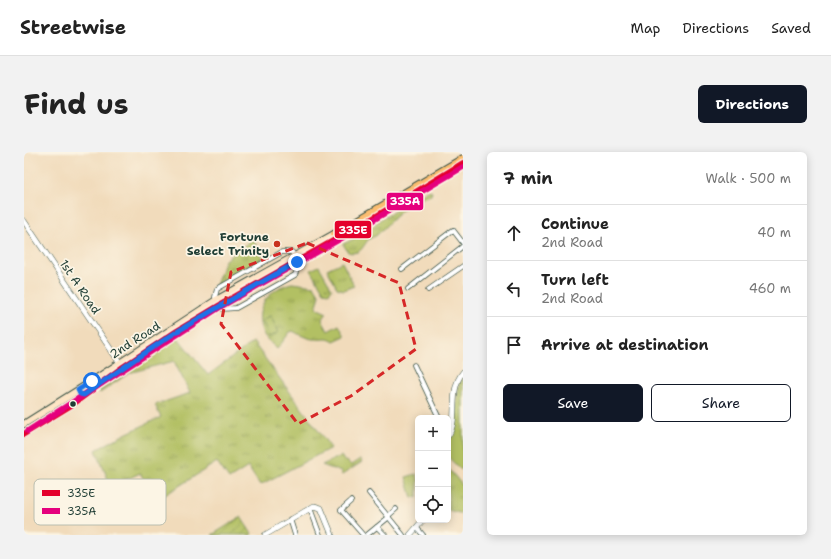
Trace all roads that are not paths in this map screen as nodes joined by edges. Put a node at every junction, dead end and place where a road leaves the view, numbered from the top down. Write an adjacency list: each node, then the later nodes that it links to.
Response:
1 (463, 158): 4 (main road, 2nd Road)
2 (463, 163): 4 (main road, 2nd Road)
3 (24, 221): 13 (street, 1st A Road)
4 (335, 237): 7 (main road, 2nd Road)
5 (463, 243): 9 (street)
6 (463, 246): 10 (street)
7 (296, 259): 12 (main road, 2nd Road); 12 (street); 12 (street, 2nd Road)
8 (463, 266): 11 (street)
9 (402, 269)
10 (408, 289)
11 (428, 290)
12 (218, 303): 13 (main road, 2nd Road); 17 (main road, 2nd Road)
13 (120, 363): 16 (main road, 2nd Road)
14 (414, 365): 19 (street)
15 (463, 372): 21 (street)
16 (76, 391): 17 (main road); 18 (main road); 20 (main road, 2nd Road)
17 (84, 395): 18 (main road, 2nd Road)
18 (77, 401): 22 (main road, 2nd Road)
19 (438, 415)
20 (24, 424)
21 (451, 428)
22 (24, 434)
23 (369, 493): 27 (street)
24 (351, 502): 36 (street)
25 (310, 508): 28 (street); 34 (street); 35 (street)
26 (396, 509): 27 (street)
27 (388, 517): 30 (street); 39 (street)
28 (290, 519): 32 (street); 33 (street)
29 (421, 523): 31 (street)
30 (377, 526): 37 (street); 38 (street)
31 (417, 528): 40 (street); 41 (street)
32 (265, 535)
33 (295, 535)
34 (320, 535)
35 (332, 535)
36 (363, 535)
37 (367, 535)
38 (385, 535)
39 (403, 535)
40 (410, 535)
41 (423, 535)

